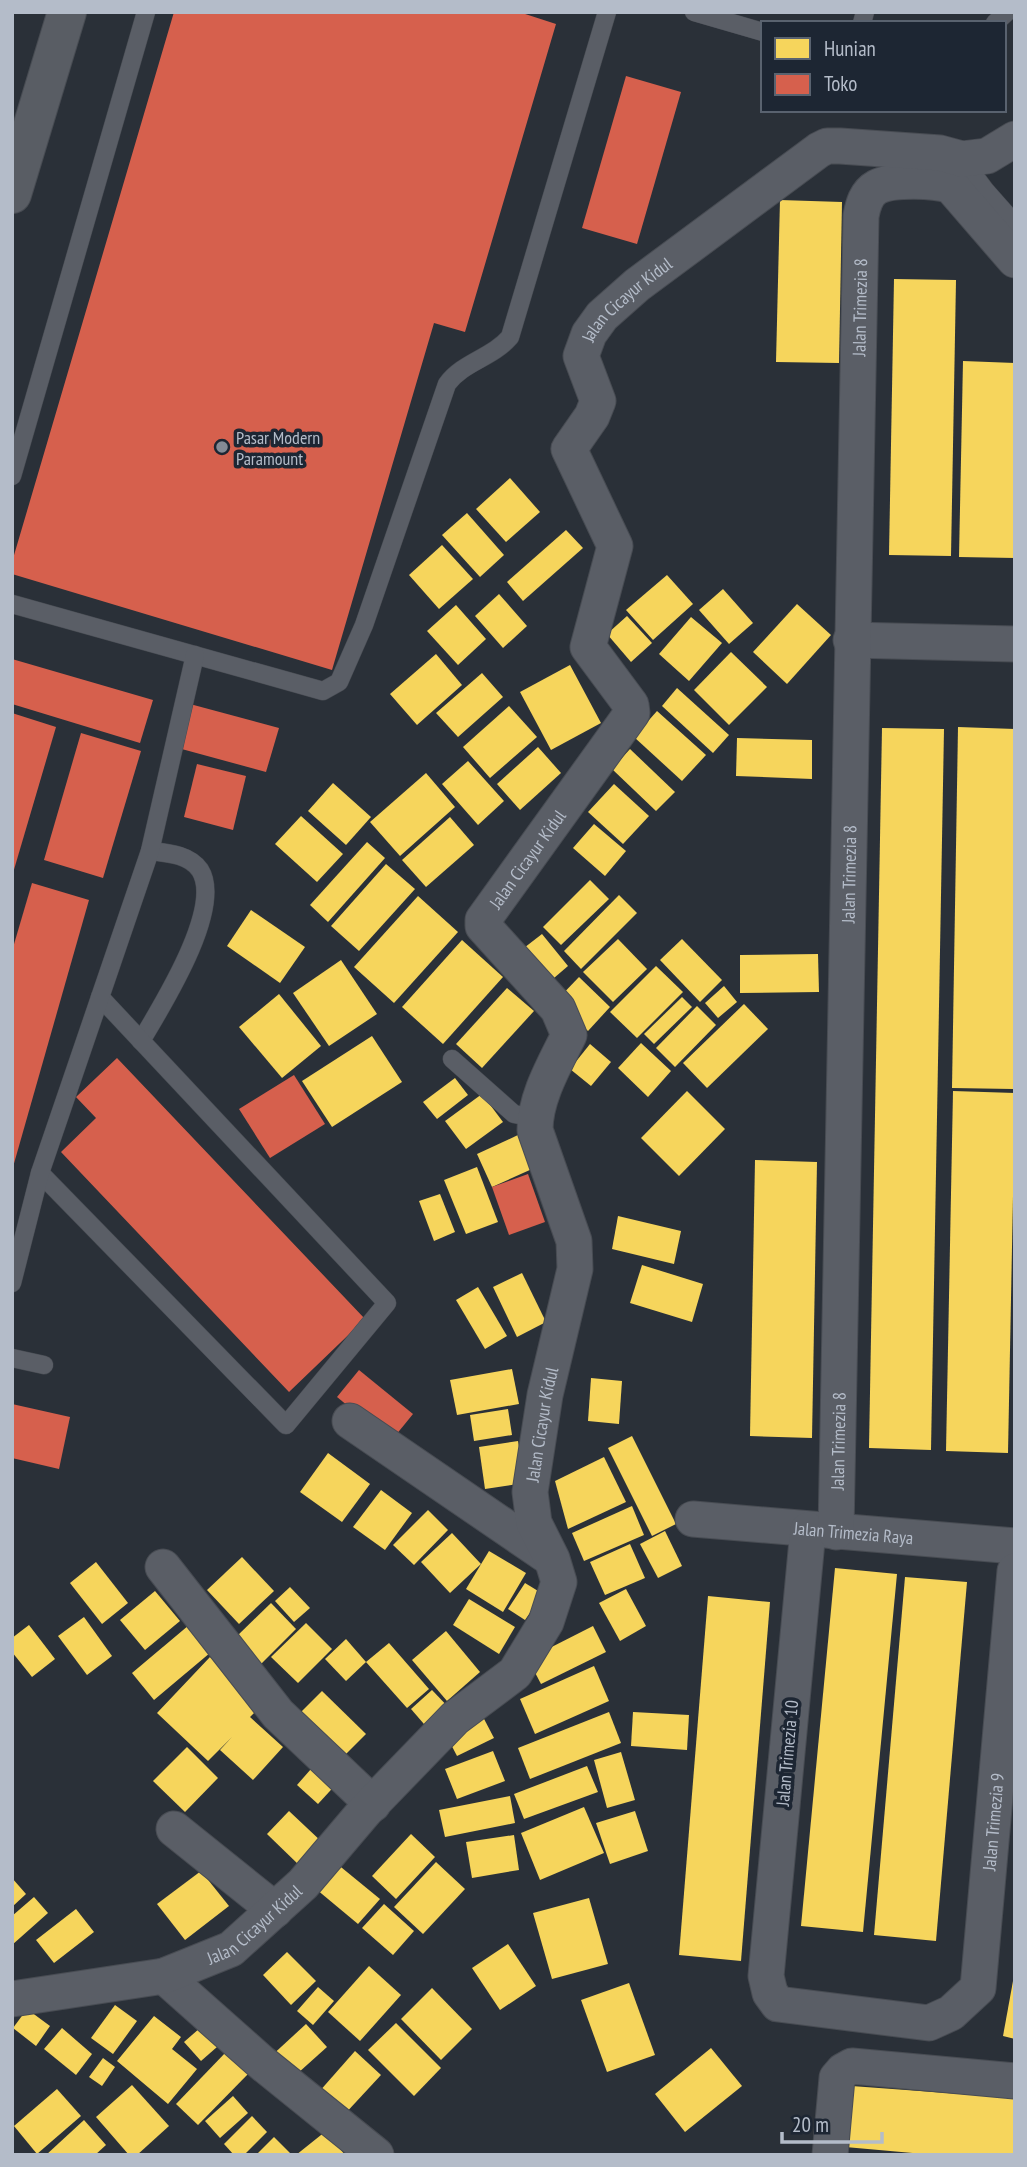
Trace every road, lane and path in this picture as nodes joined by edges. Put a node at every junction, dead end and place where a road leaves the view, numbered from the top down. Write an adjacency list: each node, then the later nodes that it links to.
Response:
1 (67, 12): 8 (street)
2 (146, 12): 11 (lane)
3 (607, 12): 15 (lane)
4 (694, 12): 5 (lane)
5 (761, 31)
6 (1015, 139): 7 (street, Jalan Cicayur Kidul)
7 (962, 159): 9 (lane); 20 (street, Jalan Cicayur Kidul)
8 (12, 194)
9 (1015, 224)
10 (1015, 260): 13 (street, Jalan Trimezia 8)
11 (12, 477)
12 (12, 604): 15 (lane)
13 (851, 640): 14 (street); 27 (street, Jalan Trimezia 8)
14 (1015, 644)
15 (195, 654): 16 (lane)
16 (150, 851): 17 (lane); 18 (lane)
17 (100, 997): 18 (lane); 21 (lane)
18 (141, 1041): 21 (lane)
19 (452, 1059): 20 (lane)
20 (535, 1118): 29 (street, Jalan Cicayur Kidul)
21 (40, 1172): 22 (lane)
22 (12, 1283)
23 (12, 1358): 24 (lane)
24 (44, 1365)
25 (350, 1421): 29 (street)
26 (693, 1519): 27 (street, Jalan Trimezia Raya)
27 (822, 1531): 28 (street, Jalan Trimezia Raya); 36 (street, Jalan Trimezia 10)
28 (1015, 1546)
29 (552, 1559): 32 (street, Jalan Cicayur Kidul)
30 (163, 1567): 32 (street)
31 (1015, 1571): 36 (street, Jalan Trimezia 9)
32 (373, 1804): 34 (street, Jalan Cicayur Kidul)
33 (174, 1829): 34 (street)
34 (275, 1910): 35 (street, Jalan Cicayur Kidul)
35 (164, 1976): 37 (street, Jalan Cicayur Kidul); 39 (street)
36 (978, 1988)
37 (12, 1999)
38 (1015, 2081): 40 (street)
39 (376, 2155)
40 (830, 2155)

